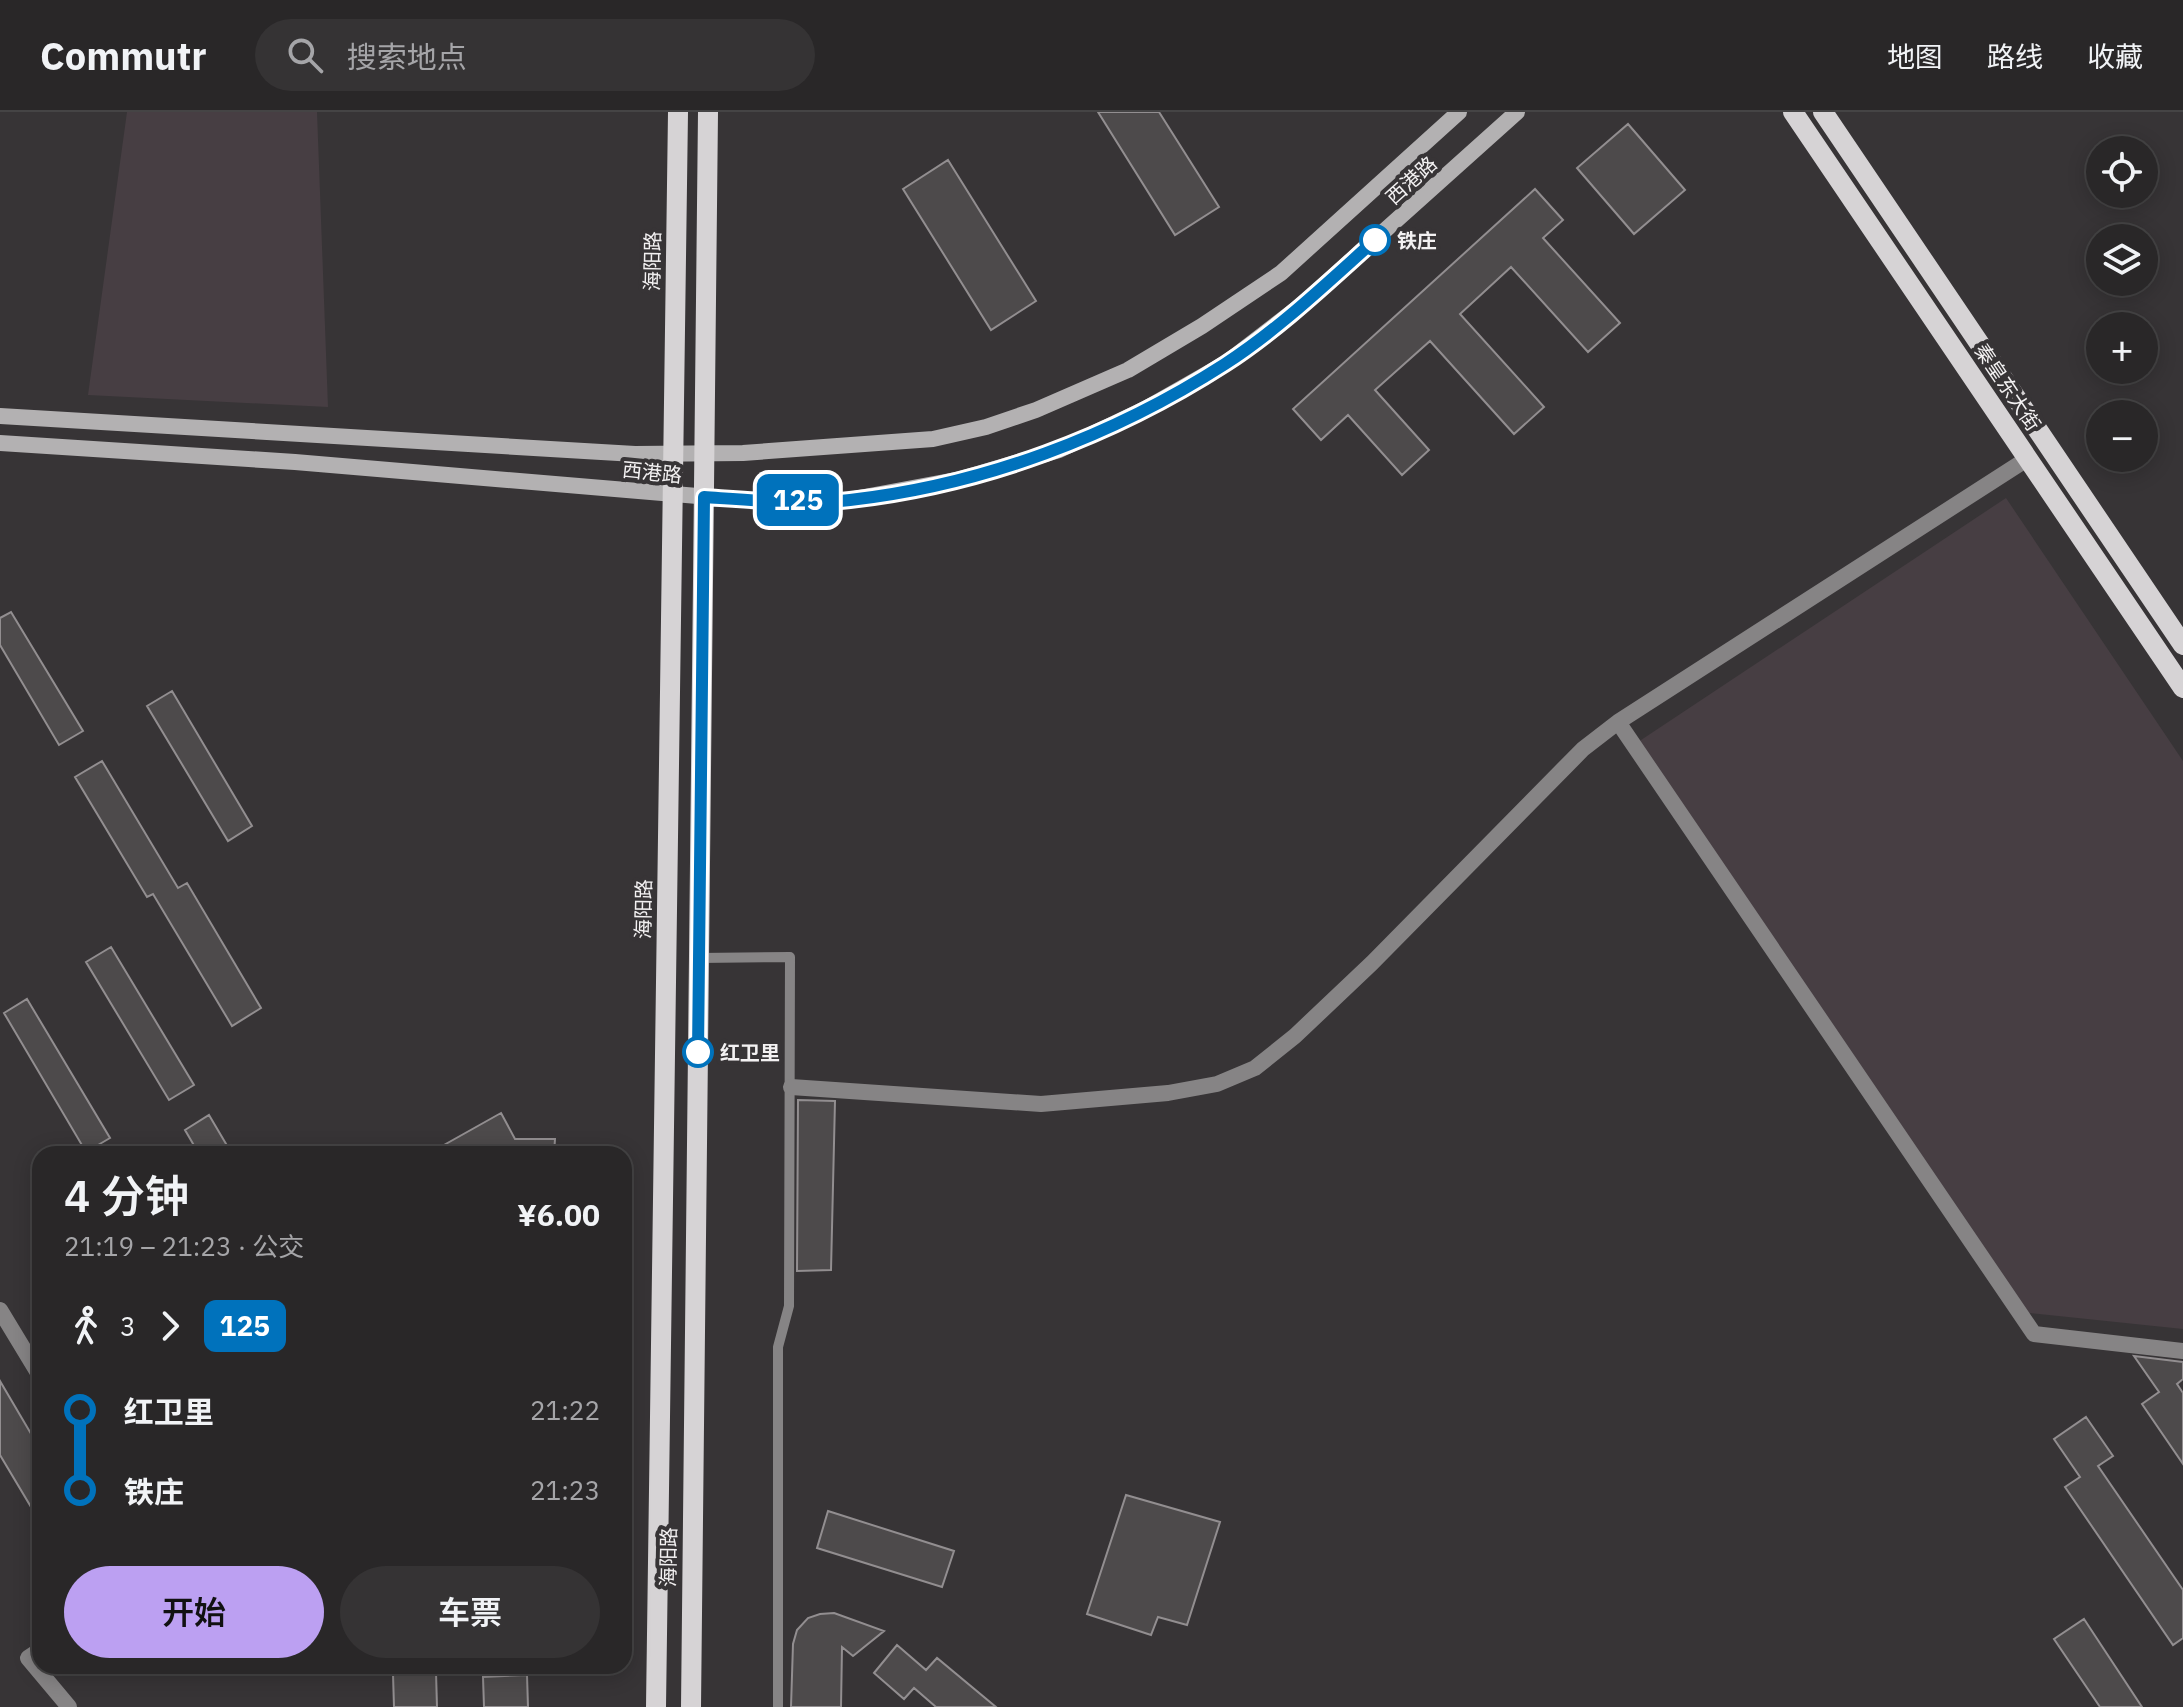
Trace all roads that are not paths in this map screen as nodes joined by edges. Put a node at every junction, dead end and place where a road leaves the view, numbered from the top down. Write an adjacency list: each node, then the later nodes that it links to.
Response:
1 (678, 112): 9 (main road, 海阳路)
2 (708, 112): 10 (main road, 海阳路)
3 (1459, 112): 10 (main road, 西港路)
4 (1517, 112): 13 (main road, 西港路)
5 (1793, 112): 11 (main road, 秦皇东大街)
6 (1823, 112): 14 (main road, 秦皇东大街)
7 (0, 416): 9 (main road, 西港路)
8 (0, 443): 12 (main road, 西港路)
9 (674, 453): 10 (main road, 西港路); 12 (main road, 海阳路)
10 (703, 454): 13 (main road, 海阳路)
11 (2027, 459): 15 (main road, 秦皇东大街); 16 (street)
12 (673, 495): 13 (main road, 西港路); 24 (main road, 海阳路)
13 (704, 497): 17 (main road, 海阳路)
14 (2183, 645)
15 (2183, 688)
16 (1618, 722): 18 (street); 20 (street)
17 (699, 958): 18 (lane); 25 (main road, 海阳路)
18 (791, 1087): 26 (lane)
19 (0, 1310): 21 (street)
20 (2183, 1351)
21 (32, 1363)
22 (47, 1674): 23 (street)
23 (69, 1707)
24 (656, 1707)
25 (691, 1707)
26 (778, 1707)

